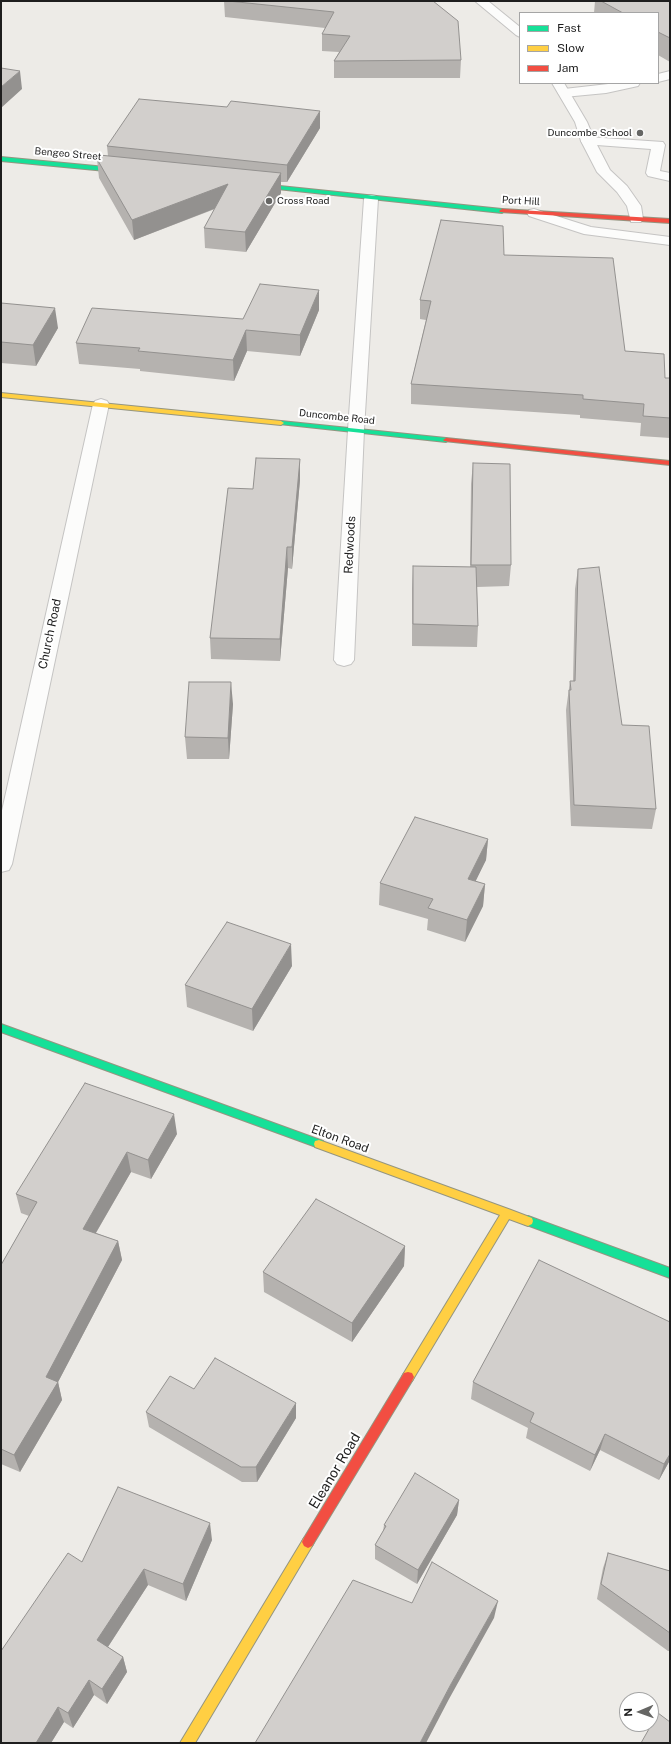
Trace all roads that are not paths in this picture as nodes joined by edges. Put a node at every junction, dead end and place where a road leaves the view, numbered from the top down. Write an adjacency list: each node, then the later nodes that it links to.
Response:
1 (481, 1): 2 (street)
2 (519, 32)
3 (670, 75): 4 (street)
4 (659, 78)
5 (629, 84): 6 (street)
6 (561, 88): 7 (street)
7 (588, 141): 10 (street); 14 (street)
8 (1, 159): 9 (street, Bengeo Street)
9 (136, 172)
10 (670, 176)
11 (245, 184): 12 (street)
12 (371, 199): 13 (street, Port Hill); 19 (street)
13 (534, 213): 14 (street, Port Hill); 16 (street)
14 (636, 219): 15 (street, Port Hill)
15 (670, 221)
16 (670, 241)
17 (1, 395): 18 (street, Duncombe Road)
18 (101, 404): 19 (street, Duncombe Road); 22 (street, Church Road)
19 (356, 430): 20 (street, Duncombe Road); 21 (street, Redwoods)
20 (670, 464)
21 (344, 660)
22 (1, 864)
23 (1, 1028): 24 (street, Elton Road)
24 (507, 1213): 25 (street, Elton Road); 26 (street, Eleanor Road)
25 (670, 1273)
26 (187, 1743)

